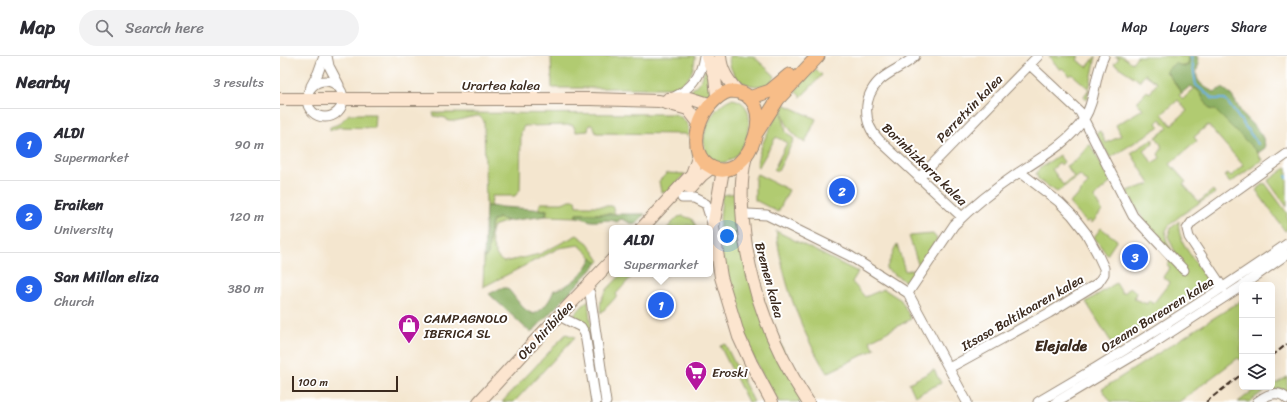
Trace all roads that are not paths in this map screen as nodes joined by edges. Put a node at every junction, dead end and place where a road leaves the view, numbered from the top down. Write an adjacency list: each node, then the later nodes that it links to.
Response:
1 (324, 56): 13 (street)
2 (327, 56): 12 (street)
3 (704, 56): 15 (street)
4 (707, 56): 18 (street)
5 (720, 56): 14 (street)
6 (807, 56): 14 (main road)
7 (818, 56): 22 (main road)
8 (915, 56): 28 (street, Borinbizkarra kalea)
9 (1038, 56): 11 (street, Perretxin kalea)
10 (1104, 56): 20 (street)
11 (1030, 65): 20 (street); 28 (street, Perretxin kalea)
12 (339, 87): 13 (street, Urartea kalea); 17 (street)
13 (308, 94): 16 (street, Urartea kalea); 17 (street, Urartea kalea); 17 (street)
14 (743, 94): 18 (main road); 22 (main road)
15 (674, 97): 18 (street, Urartea kalea); 19 (street, Urartea kalea)
16 (280, 99)
17 (344, 100): 19 (street, Urartea kalea)
18 (713, 100): 21 (main road)
19 (659, 101): 21 (street, Urartea kalea)
20 (1083, 120): 27 (street); 38 (street)
21 (699, 123): 23 (main road)
22 (756, 133): 25 (main road)
23 (699, 154): 26 (main road); 32 (street)
24 (1287, 154): 42 (street)
25 (746, 156): 26 (main road); 30 (street, Bremen kalea)
26 (717, 169): 29 (street); 34 (street)
27 (1020, 172): 31 (street); 46 (street, Itsaso Baltikoaren kalea)
28 (919, 178): 31 (street, Borinbizkarra kalea)
29 (682, 198): 33 (street); 34 (street)
30 (742, 215): 44 (street); 53 (street, Bremen kalea)
31 (962, 217): 44 (street)
32 (645, 225)
33 (655, 225)
34 (714, 227): 52 (street)
35 (1287, 244): 42 (street, Ozeano Barearen kalea)
36 (1287, 254): 40 (street, Ozeano Barearen kalea)
37 (609, 263): 48 (street, Oto hiribidea)
38 (1184, 270)
39 (609, 273): 43 (street, Oto hiribidea)
40 (1246, 282)
41 (1239, 287): 56 (street, Ozeano Barearen kalea)
42 (1223, 288): 55 (street, Ozeano Barearen kalea)
43 (590, 293): 45 (street, Oto hiribidea); 51 (street)
44 (908, 293): 46 (street)
45 (565, 319): 49 (street, Oto hiribidea); 50 (street)
46 (949, 368): 54 (street)
47 (1287, 399): 57 (street)
48 (479, 402)
49 (489, 402)
50 (596, 402)
51 (606, 402)
52 (772, 402)
53 (808, 402)
54 (967, 402)
55 (1038, 402)
56 (1056, 402)
57 (1257, 402)

